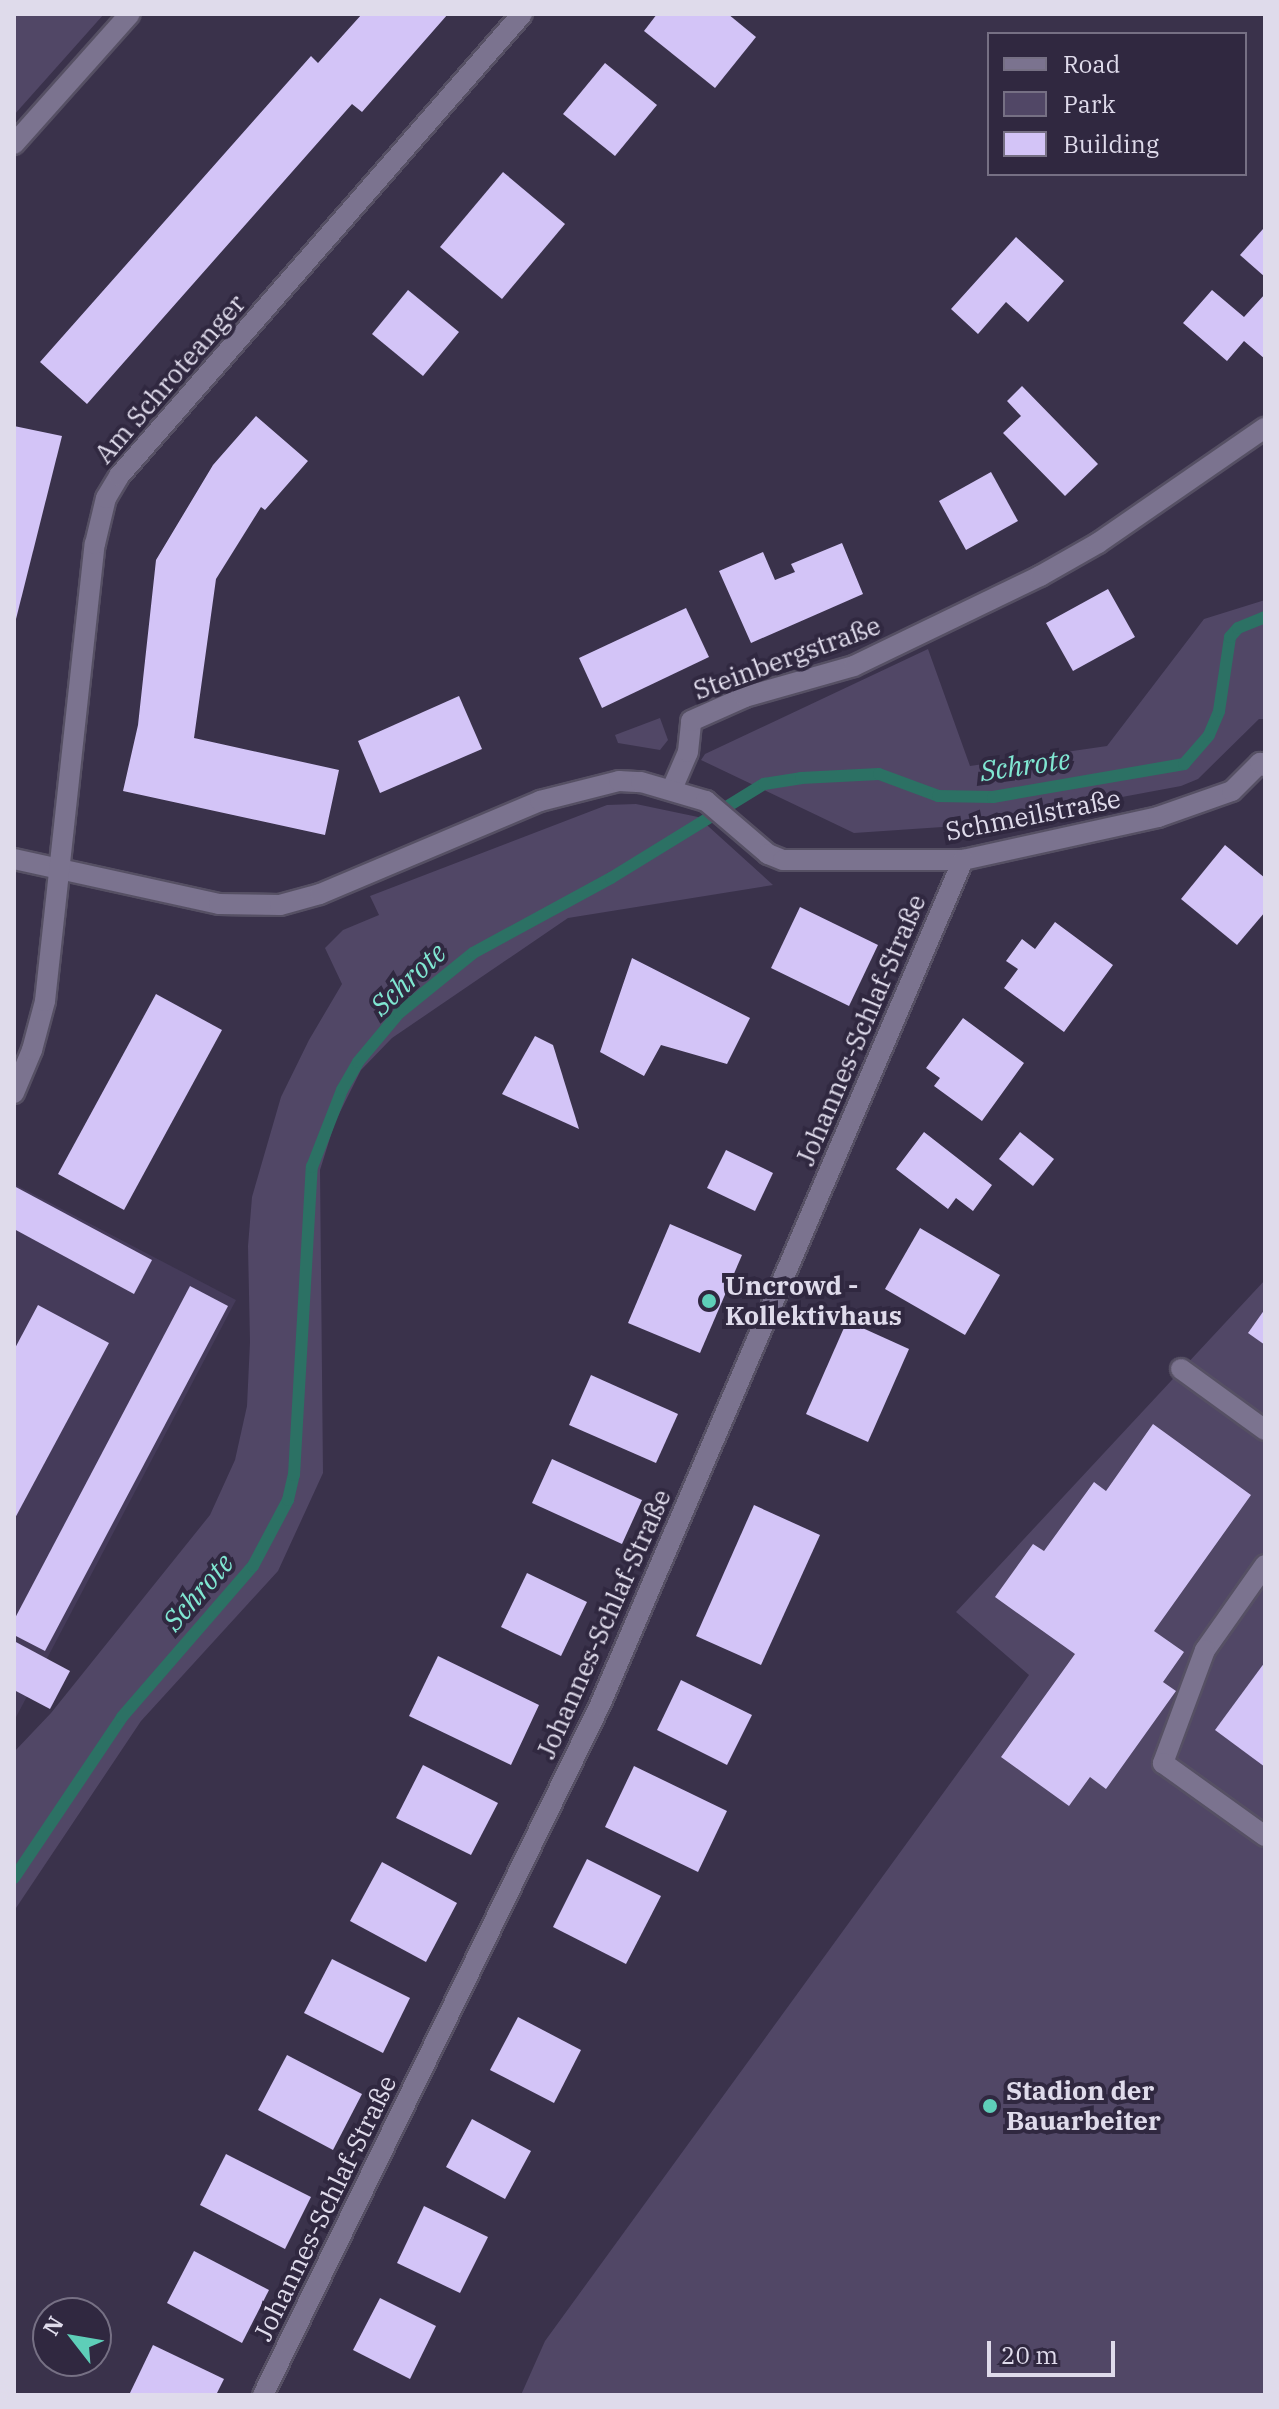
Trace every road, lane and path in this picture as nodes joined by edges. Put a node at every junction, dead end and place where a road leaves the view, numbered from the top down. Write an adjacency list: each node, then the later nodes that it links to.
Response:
1 (130, 14): 3 (street)
2 (522, 14): 9 (street, Am Schroteanger)
3 (14, 144)
4 (1265, 428): 6 (street, Steinbergstraße)
5 (1265, 766): 8 (street, Schmeilstraße)
6 (672, 789): 8 (street, Schmeilstraße); 9 (street)
7 (14, 859): 9 (street)
8 (963, 860): 15 (street, Johannes-Schlaf-Straße)
9 (59, 869): 10 (street, Am Schroteanger)
10 (14, 1093)
11 (1181, 1369): 12 (street)
12 (1265, 1430)
13 (1265, 1565): 14 (street)
14 (1265, 1836)
15 (263, 2395)

